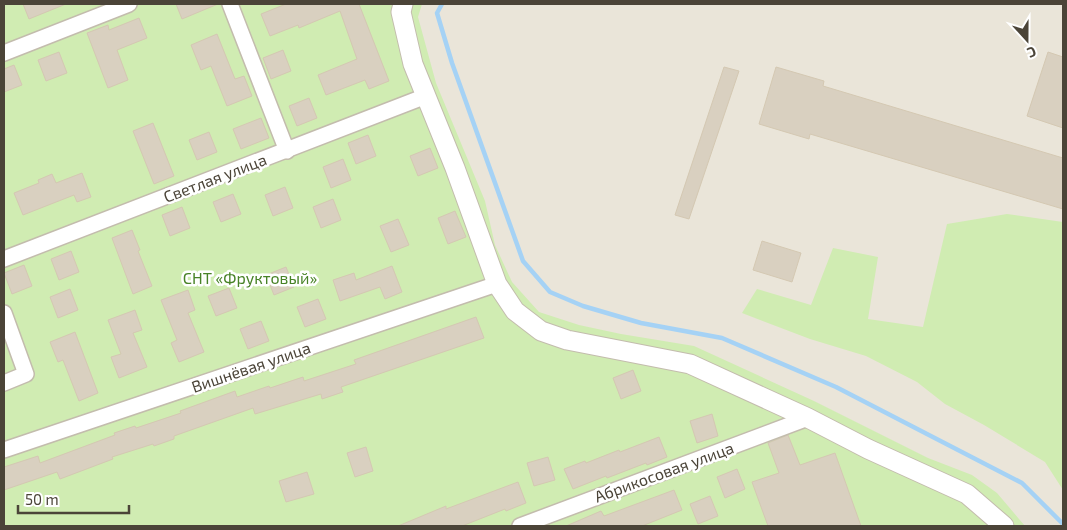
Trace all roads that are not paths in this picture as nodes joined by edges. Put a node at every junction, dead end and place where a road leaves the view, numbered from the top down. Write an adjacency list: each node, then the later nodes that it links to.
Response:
1 (129, 4): 4 (street)
2 (230, 4): 6 (street)
3 (403, 4): 5 (street)
4 (4, 52)
5 (426, 96): 6 (street, Светлая улица); 8 (street)
6 (287, 151): 7 (street, Светлая улица)
7 (4, 259)
8 (497, 284): 11 (street); 12 (street, Вишнёвая улица)
9 (4, 313): 10 (street)
10 (4, 383)
11 (808, 418): 13 (street, Абрикосовая улица); 14 (street)
12 (4, 450)
13 (520, 526)
14 (1004, 526)

